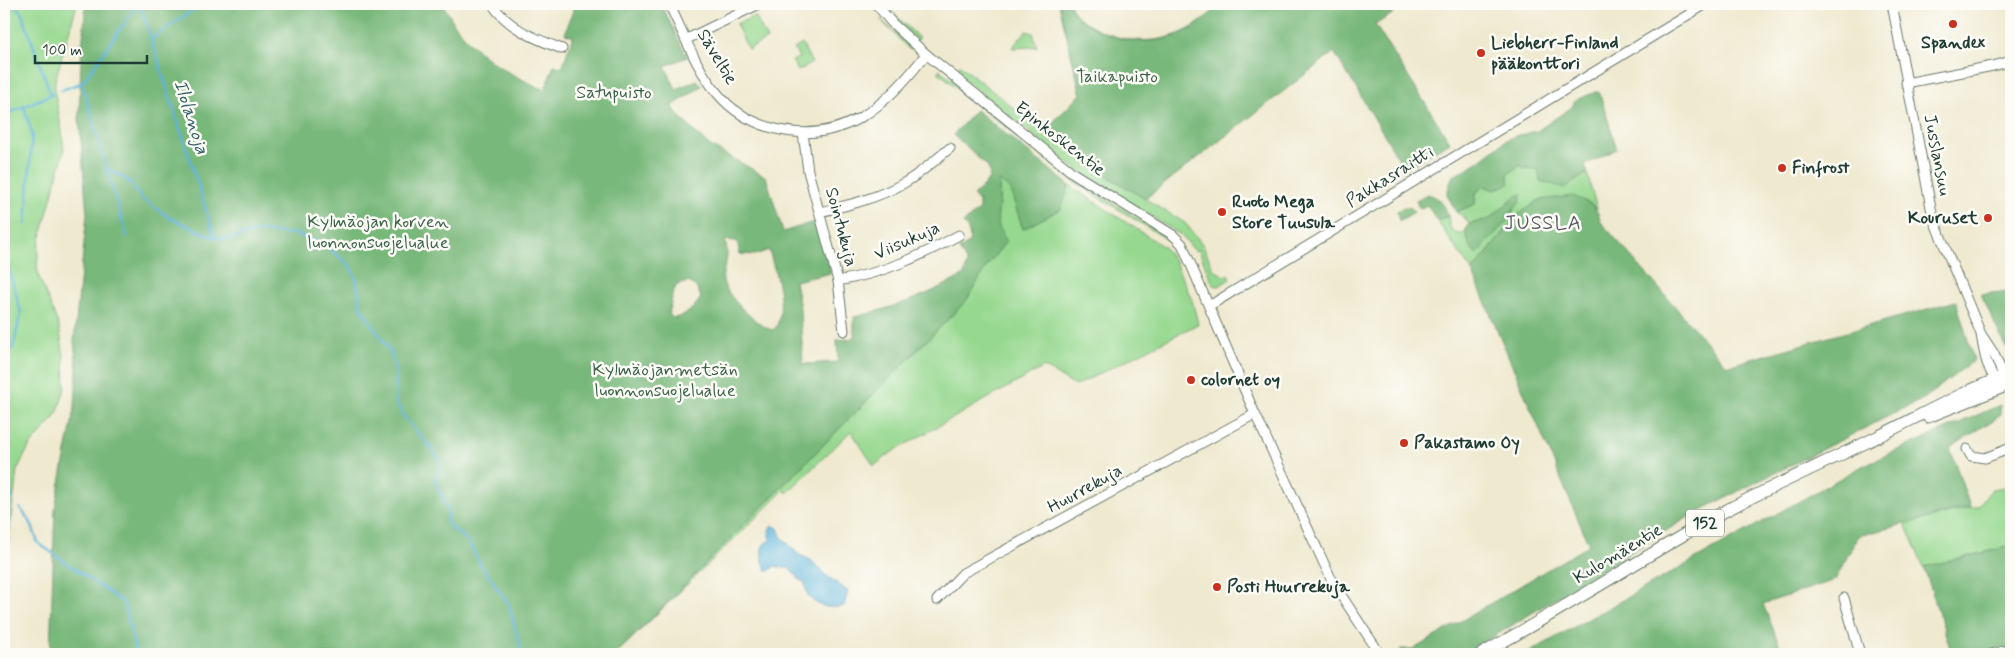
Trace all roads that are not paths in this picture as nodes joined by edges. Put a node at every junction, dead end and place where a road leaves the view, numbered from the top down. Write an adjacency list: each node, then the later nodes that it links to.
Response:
1 (492, 4): 8 (street)
2 (669, 4): 7 (street, Säveltie)
3 (759, 4): 7 (street)
4 (876, 4): 9 (street, Epinkoskentie)
5 (1706, 4): 17 (street, Pakkasraitti)
6 (1892, 4): 11 (street, Jusslansuu)
7 (687, 39): 12 (street, Säveltie)
8 (562, 49)
9 (926, 54): 12 (street, Säveltie); 17 (street, Epinkoskentie)
10 (2011, 61): 11 (street)
11 (1906, 83): 19 (street, Jusslansuu)
12 (803, 133): 14 (street, Sointukuja)
13 (950, 148): 14 (street)
14 (820, 212): 16 (street, Sointukuja)
15 (959, 236): 16 (street, Viisukuja)
16 (838, 281): 18 (street, Sointukuja)
17 (1209, 306): 20 (street)
18 (844, 331)
19 (2005, 381): 25 (main road, Kulomäentie / 152)
20 (1255, 414): 24 (street, Huurrekuja); 27 (street)
21 (2011, 448): 22 (street)
22 (1967, 449)
23 (1844, 598): 30 (street)
24 (937, 600)
25 (1541, 621): 28 (main road, Kulomäentie / 152); 29 (main road, Kulomäentie / 152)
26 (2011, 649): 31 (street)
27 (1378, 654)
28 (1481, 654)
29 (1494, 654)
30 (1860, 654)
31 (1992, 654)

